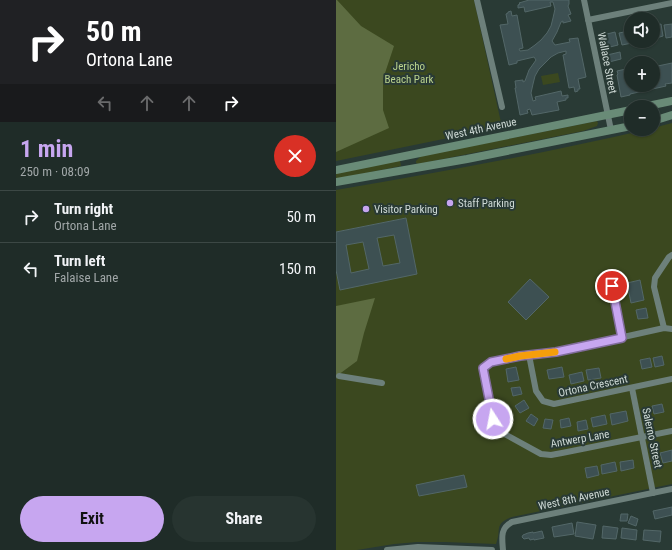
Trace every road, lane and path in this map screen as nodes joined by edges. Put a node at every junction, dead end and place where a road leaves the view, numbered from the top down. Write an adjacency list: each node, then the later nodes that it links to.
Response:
1 (477, 0): 7 (street)
2 (584, 0): 4 (street, Wallace Street)
3 (672, 3): 4 (street)
4 (588, 20): 9 (street, Wallace Street)
5 (672, 101): 6 (main road)
6 (660, 103)
7 (502, 107)
8 (624, 111): 9 (main road, West 4th Avenue)
9 (607, 114): 13 (street, Wallace Street); 14 (main road, West 4th Avenue)
10 (672, 115): 11 (main road)
11 (660, 118)
12 (624, 127): 13 (main road)
13 (610, 130): 15 (main road)
14 (336, 170)
15 (336, 182)
16 (672, 255): 18 (street)
17 (612, 286): 20 (street)
18 (664, 328): 19 (street); 20 (street)
19 (672, 329)
20 (622, 338): 21 (street)
21 (529, 355): 25 (street, Ortona Crescent); 27 (street, Antwerp Lane)
22 (338, 376): 24 (street)
23 (672, 379): 25 (street, Ortona Crescent)
24 (382, 383)
25 (632, 388): 27 (street, Salerno Street)
26 (672, 431): 27 (street, Antwerp Lane)
27 (642, 437): 29 (street, Salerno Street)
28 (672, 489): 29 (street, West 8th Avenue)
29 (653, 493): 32 (street, West 8th Avenue)
30 (387, 550): 31 (street)
31 (492, 550)
32 (503, 550)

